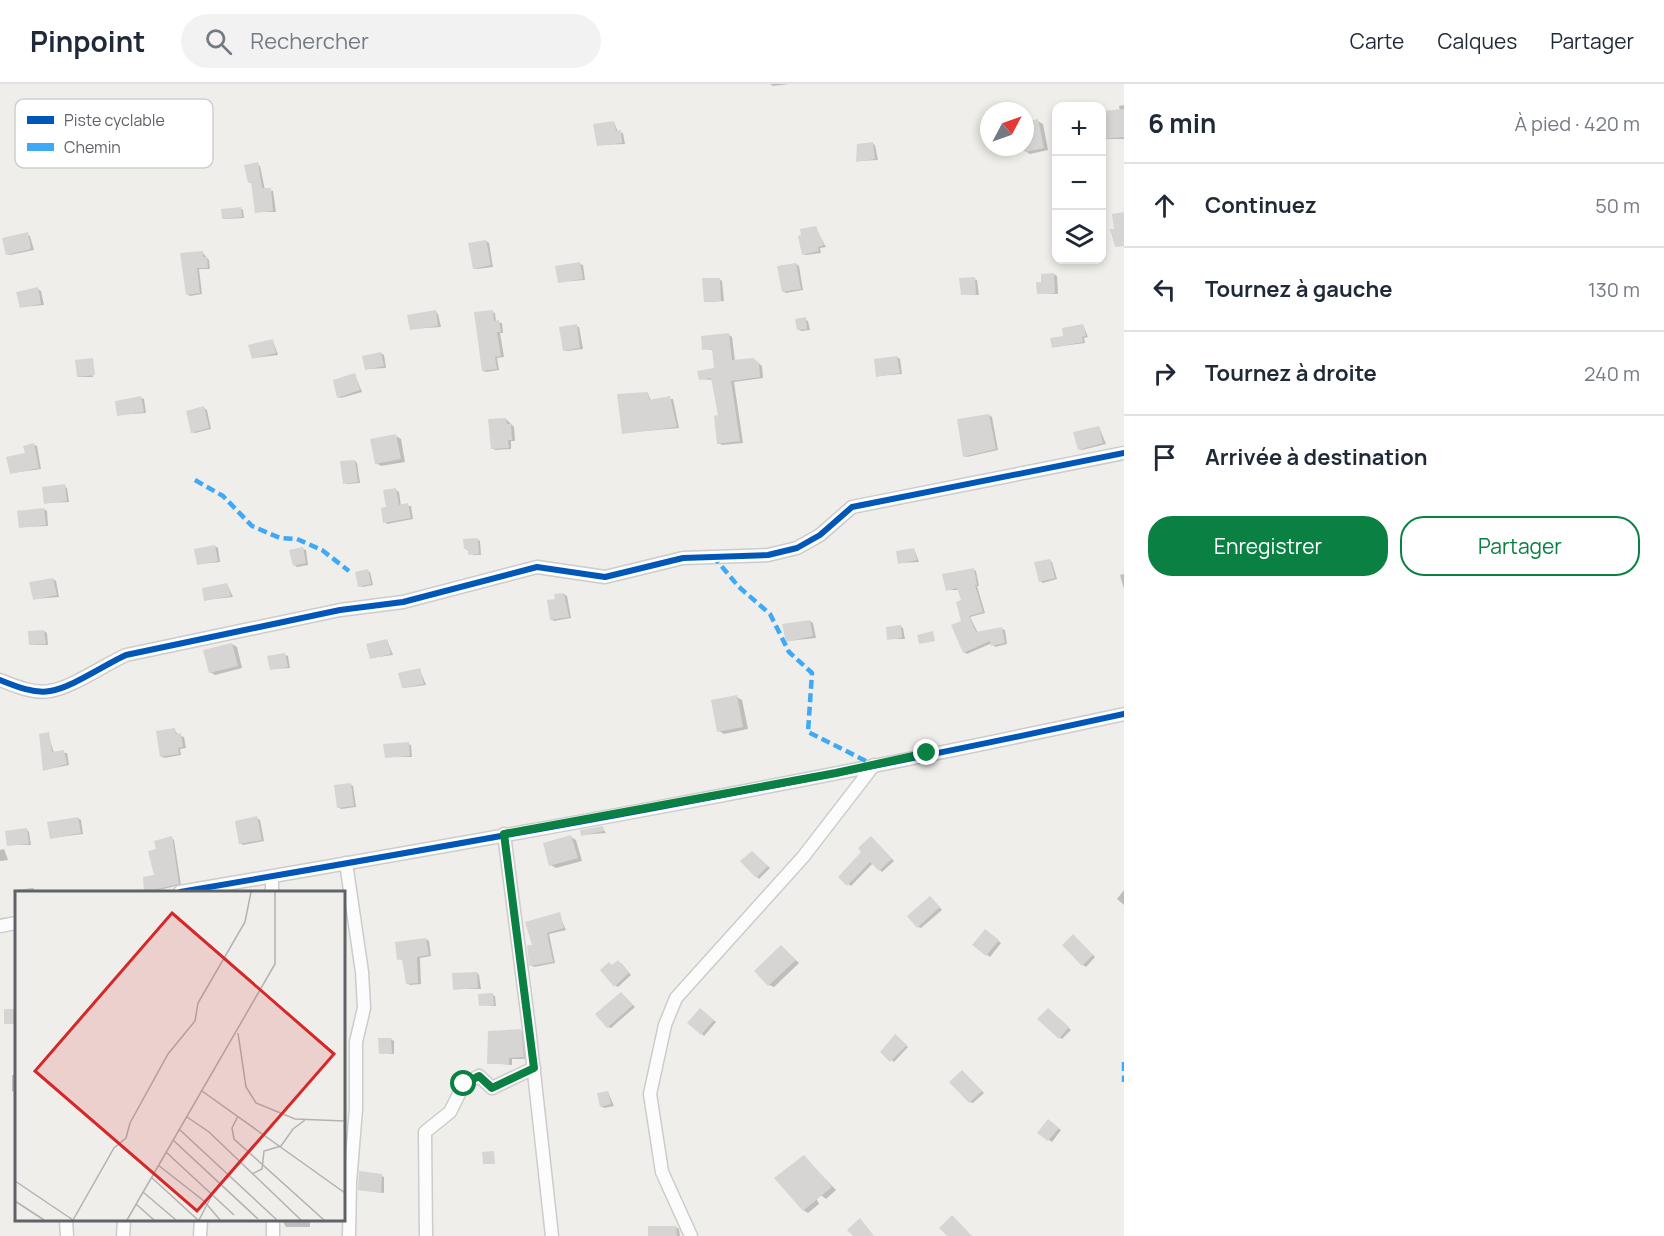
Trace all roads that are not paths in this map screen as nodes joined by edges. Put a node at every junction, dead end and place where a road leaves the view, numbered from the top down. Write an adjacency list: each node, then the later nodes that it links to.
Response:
1 (1124, 453): 2 (street)
2 (0, 680)
3 (1124, 714): 4 (street)
4 (874, 765): 5 (street); 22 (street)
5 (504, 834): 6 (street); 12 (street)
6 (346, 863): 7 (street); 19 (street)
7 (272, 877): 8 (street); 9 (street)
8 (205, 890)
9 (272, 891)
10 (15, 923): 11 (street)
11 (0, 926)
12 (534, 1068): 20 (street); 21 (street)
13 (66, 1221): 16 (street)
14 (124, 1221): 17 (street)
15 (201, 1221): 18 (street)
16 (67, 1236)
17 (123, 1236)
18 (200, 1236)
19 (349, 1236)
20 (426, 1236)
21 (552, 1236)
22 (691, 1236)

